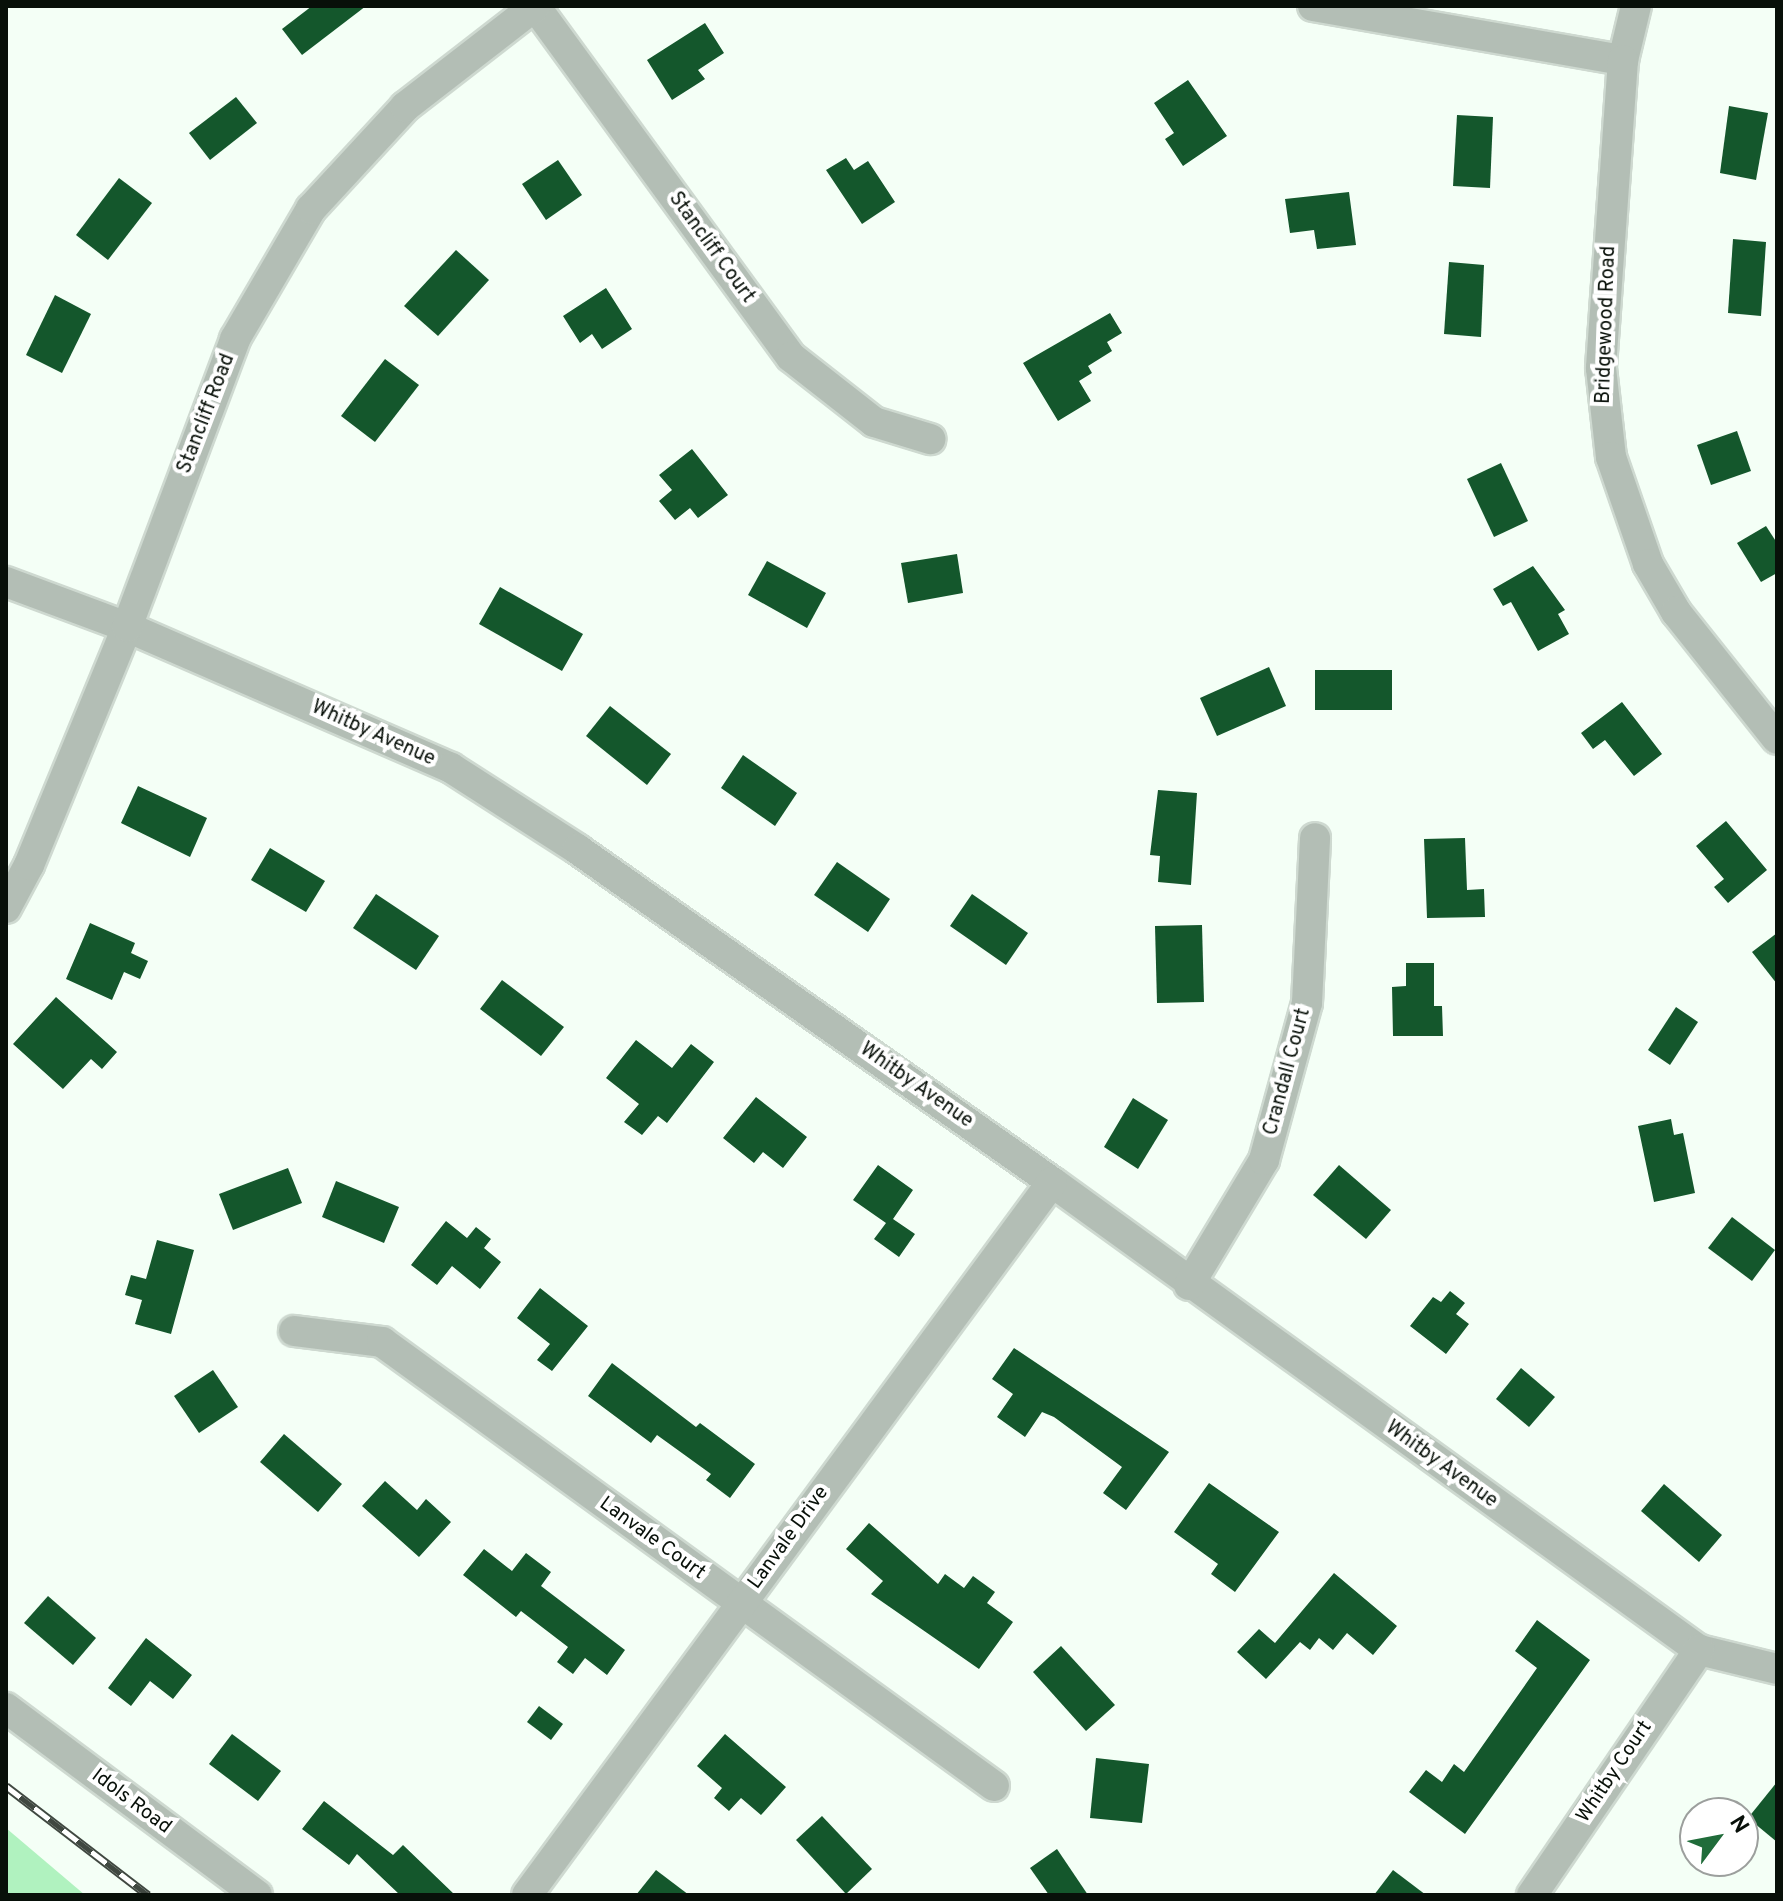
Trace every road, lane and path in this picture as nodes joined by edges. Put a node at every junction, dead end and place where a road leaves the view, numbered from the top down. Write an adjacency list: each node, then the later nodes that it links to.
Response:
1 (535, 6): 5 (street, Stancliff Court); 7 (street, Stancliff Road)
2 (1313, 6): 4 (street)
3 (1636, 6): 4 (street, Bridgewood Road)
4 (1623, 60): 8 (street, Bridgewood Road)
5 (930, 439)
6 (6, 582): 7 (street, Whitby Avenue)
7 (127, 627): 10 (street, Stancliff Road); 11 (street, Whitby Avenue)
8 (1777, 739)
9 (1315, 838): 12 (street, Crandall Court)
10 (6, 908)
11 (1052, 1182): 12 (street, Whitby Avenue); 14 (street, Lanvale Drive)
12 (1189, 1285): 15 (street, Whitby Avenue)
13 (294, 1331): 14 (street, Lanvale Court)
14 (741, 1603): 18 (street, Lanvale Court); 20 (street, Lanvale Drive)
15 (1699, 1650): 16 (street, Whitby Avenue); 21 (street, Whitby Court)
16 (1777, 1669)
17 (6, 1708): 19 (street, Idols Road)
18 (994, 1786)
19 (244, 1891)
20 (527, 1895)
21 (1532, 1895)

